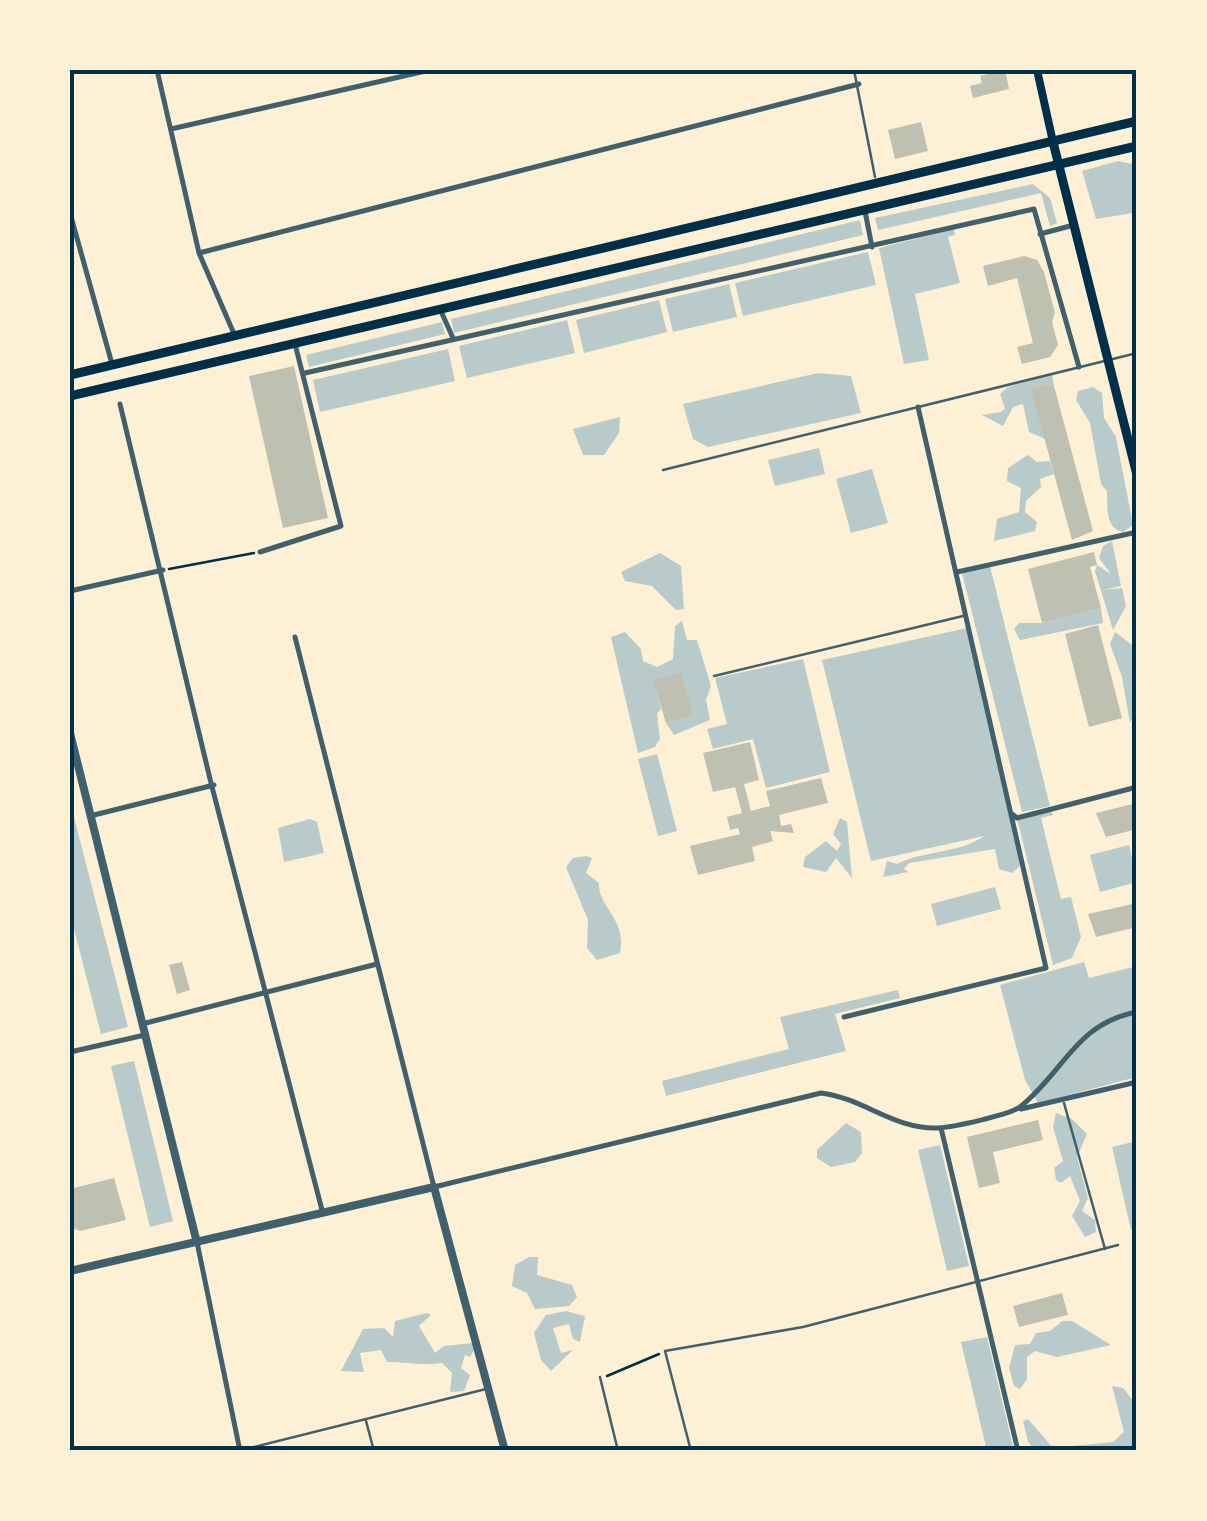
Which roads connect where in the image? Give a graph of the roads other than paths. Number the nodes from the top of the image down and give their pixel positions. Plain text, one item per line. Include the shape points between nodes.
1 (157, 70) edge
2 (430, 70) edge
3 (854, 70) edge
4 (1036, 70) edge
5 (858, 84) junction
6 (1137, 122) edge
7 (171, 129) junction
8 (1054, 142) junction
9 (1137, 146) edge
10 (1059, 165) junction
11 (876, 184) junction
12 (866, 211) junction
13 (70, 212) edge
14 (1074, 225) junction
15 (1040, 234) junction
16 (872, 248) junction
17 (198, 253) junction
18 (440, 309) junction
19 (236, 336) junction
20 (453, 339) junction
21 (295, 344) junction
22 (1137, 353) edge
23 (1108, 360) junction
24 (112, 365) junction
25 (1079, 367) junction
26 (305, 373) junction
27 (70, 375) edge
28 (70, 396) edge
29 (120, 404) dead end
30 (918, 407) junction
31 (663, 470) dead end
32 (1137, 475) edge
33 (1137, 532) edge
34 (260, 552) road end
35 (162, 570) junction
36 (957, 572) junction
37 (70, 592) edge
38 (965, 616) junction
39 (295, 637) dead end
40 (714, 676) dead end
41 (70, 733) edge
42 (214, 785) junction
43 (1137, 788) edge
44 (1012, 814) junction
45 (90, 816) junction
46 (378, 964) junction
47 (267, 994) junction
48 (1137, 1012) edge
49 (844, 1018) dead end
50 (142, 1024) junction
51 (145, 1035) junction
52 (70, 1052) edge
53 (1137, 1082) edge
54 (1064, 1102) junction
55 (1018, 1109) junction
56 (941, 1128) junction
57 (434, 1187) junction
58 (322, 1210) junction
59 (196, 1240) junction
60 (1118, 1245) dead end
61 (1105, 1249) junction
62 (70, 1271) edge
63 (977, 1282) junction
64 (600, 1378) road end
65 (488, 1388) junction
66 (366, 1420) junction
67 (240, 1451) edge
68 (374, 1451) edge
69 (505, 1451) edge
70 (618, 1451) edge
71 (691, 1451) edge
72 (1018, 1451) edge

1 - 7 street
2 - 7 street
3 - 5 lane
4 - 8 main road
5 - 11 lane
5 - 17 street
6 - 8 main road
7 - 17 street
8 - 10 main road
8 - 11 main road
9 - 10 main road
10 - 12 main road
10 - 14 main road
11 - 19 main road
12 - 16 street
12 - 18 main road
13 - 24 street
14 - 15 street
14 - 23 main road
15 - 16 street via 1034,209
15 - 25 street
16 - 20 street
17 - 19 street
18 - 20 street
18 - 21 main road
19 - 24 main road
20 - 26 street
21 - 26 street
21 - 28 main road
22 - 23 lane
23 - 25 lane
23 - 32 main road
24 - 27 main road
25 - 30 lane
26 - 34 street via 341,526
29 - 35 street
30 - 31 lane
30 - 36 street
33 - 36 street
35 - 37 street
35 - 42 street
36 - 38 street
38 - 40 lane
38 - 44 street
39 - 46 street
41 - 45 street
42 - 45 street
42 - 47 street
43 - 44 street
44 - 49 street via 1046,968
45 - 50 street
46 - 47 street
46 - 57 street
47 - 50 street
47 - 58 street
48 - 55 street via 1104,1020
50 - 51 street
51 - 52 street
51 - 59 street
53 - 54 street
54 - 55 street
54 - 61 lane
55 - 56 street
56 - 57 street via 910,1126 821,1093
56 - 63 street
57 - 58 street
57 - 65 street
58 - 59 street
59 - 62 street
59 - 67 street
60 - 61 lane
61 - 63 lane
63 - 71 lane via 665,1352
63 - 72 street
64 - 70 lane
65 - 66 lane
65 - 69 street
66 - 67 lane
66 - 68 lane

